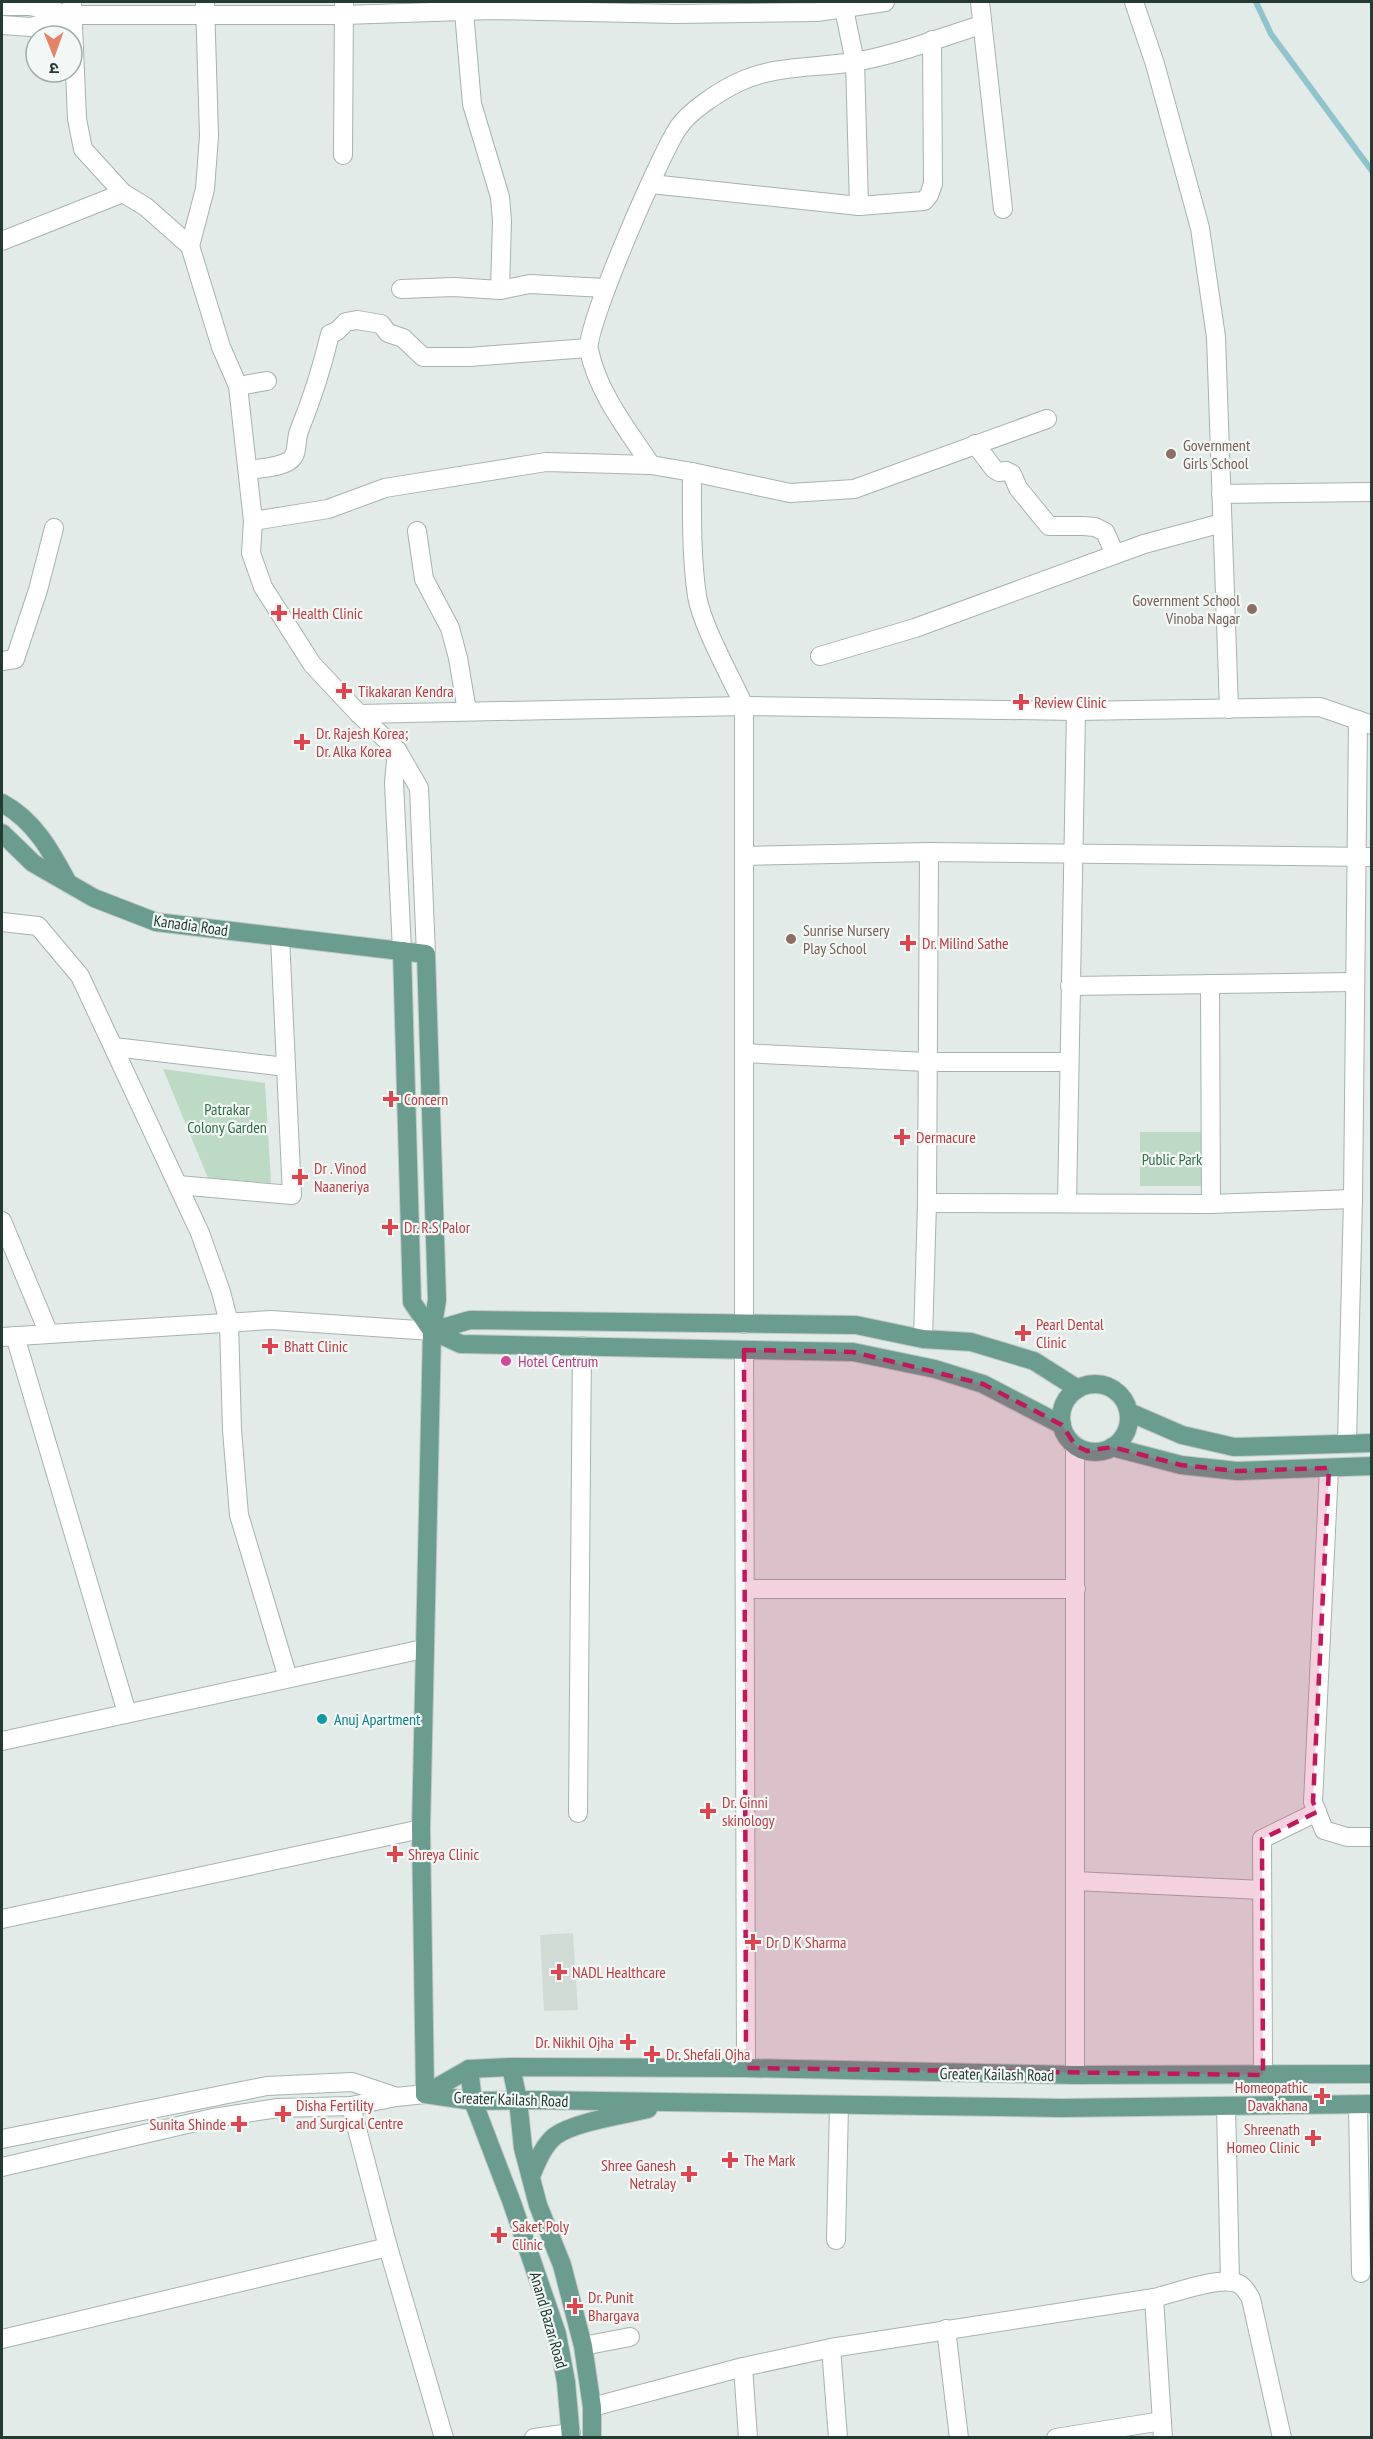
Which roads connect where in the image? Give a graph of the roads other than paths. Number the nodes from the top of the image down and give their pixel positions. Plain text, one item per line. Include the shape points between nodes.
1 (883, 2) edge
2 (980, 2) edge
3 (1134, 2) edge
4 (2, 6) edge
5 (492, 6) edge
6 (784, 7) edge
7 (72, 8) edge
8 (205, 8) edge
9 (344, 8) edge
10 (675, 8) edge
11 (844, 9) junction
12 (464, 12) junction
13 (981, 25) junction
14 (2, 26) edge
15 (932, 40) junction
16 (855, 62) junction
17 (343, 155) dead end
18 (651, 184) junction
19 (123, 193) junction
20 (859, 206) junction
21 (1003, 209) dead end
22 (2, 241) edge
23 (190, 246) junction
24 (605, 288) junction
25 (400, 289) dead end
26 (500, 290) junction
27 (588, 348) junction
28 (267, 381) dead end
29 (238, 386) junction
30 (1047, 418) dead end
31 (975, 444) junction
32 (651, 465) junction
33 (248, 470) junction
34 (692, 472) junction
35 (1371, 492) edge
36 (1221, 494) junction
37 (253, 521) junction
38 (1222, 524) junction
39 (54, 528) dead end
40 (417, 531) dead end
41 (1115, 555) junction
42 (820, 656) dead end
43 (2, 661) edge
44 (744, 706) junction
45 (1229, 709) junction
46 (467, 711) junction
47 (1076, 711) junction
48 (358, 714) junction
49 (1365, 722) edge
50 (397, 750) junction
51 (2, 803) edge
52 (2, 833) edge
53 (929, 852) junction
54 (1073, 854) junction
55 (744, 856) junction
56 (1364, 857) edge
57 (69, 883) junction
58 (2, 922) edge
59 (280, 936) junction
60 (402, 951) junction
61 (426, 954) junction
62 (1354, 982) junction
63 (1210, 984) junction
64 (1070, 986) junction
65 (114, 1047) junction
66 (744, 1053) junction
67 (926, 1062) junction
68 (1068, 1062) junction
69 (286, 1067) junction
70 (178, 1185) junction
71 (1353, 1198) junction
72 (927, 1203) junction
73 (1067, 1203) junction
74 (1211, 1204) junction
75 (2, 1221) edge
76 (229, 1323) junction
77 (744, 1324) junction
78 (432, 1331) junction
79 (49, 1334) junction
80 (8, 1336) edge
81 (923, 1339) junction
82 (582, 1347) junction
83 (744, 1350) junction
84 (1078, 1389) junction
85 (1129, 1412) junction
86 (1062, 1425) junction
87 (1347, 1443) junction
88 (1371, 1443) edge
89 (1075, 1445) junction
90 (1112, 1447) junction
91 (1371, 1466) edge
92 (1329, 1468) junction
93 (745, 1589) junction
94 (1076, 1590) junction
95 (423, 1649) junction
96 (288, 1678) junction
97 (127, 1713) junction
98 (2, 1741) edge
99 (1317, 1812) junction
100 (578, 1813) dead end
101 (421, 1829) junction
102 (1371, 1837) edge
103 (1075, 1881) junction
104 (1262, 1890) junction
105 (3, 1914) edge
106 (511, 2067) junction
107 (746, 2068) junction
108 (469, 2069) junction
109 (1371, 2074) edge
110 (1075, 2075) junction
111 (1263, 2075) junction
112 (425, 2094) junction
113 (396, 2097) junction
114 (518, 2100) junction
115 (474, 2101) junction
116 (670, 2103) junction
117 (1365, 2104) edge
118 (839, 2105) junction
119 (351, 2106) junction
120 (1226, 2106) junction
121 (2, 2139) edge
122 (2, 2167) edge
123 (531, 2176) junction
124 (836, 2240) dead end
125 (388, 2247) junction
126 (1361, 2273) dead end
127 (1230, 2282) junction
128 (1154, 2298) junction
129 (946, 2329) junction
130 (630, 2337) dead end
131 (2, 2339) edge
132 (583, 2346) junction
133 (831, 2348) junction
134 (743, 2367) junction
135 (592, 2407) junction
136 (1162, 2429) edge
137 (571, 2435) edge
138 (444, 2438) edge
139 (534, 2438) edge
140 (592, 2438) edge
141 (748, 2438) edge
142 (838, 2438) edge
143 (960, 2438) edge
144 (1056, 2438) edge
145 (1282, 2438) edge

1 - 11 street
2 - 13 street
3 - 36 street via 1200,228 1216,337
4 - 7 street
5 - 10 street
5 - 12 street
6 - 10 street
6 - 11 street via 817,12
7 - 8 street
7 - 14 street via 31,27
7 - 19 street via 77,119 83,149
8 - 9 street
8 - 23 street via 209,136 205,189
9 - 12 street
9 - 17 street
11 - 16 street
12 - 26 street via 472,104 500,197
13 - 15 street
13 - 21 street
15 - 16 street
15 - 20 street via 933,184 929,195 924,201
16 - 18 street via 777,70 746,79 712,97 679,126
16 - 20 street
18 - 20 street
18 - 24 street
19 - 22 street
19 - 23 street via 146,207
23 - 29 street via 221,347
24 - 26 street via 530,284
24 - 27 street
25 - 26 street
27 - 32 street via 606,396
27 - 33 street via 423,357 381,324 346,322 330,334 320,376 298,433 295,455 280,464
28 - 29 street
29 - 33 street
30 - 31 street
31 - 34 street via 854,489 790,493
31 - 41 street via 994,469 1011,474 1049,526 1095,527 1105,532
32 - 34 street
32 - 37 street via 546,462 385,488 328,509
33 - 37 street
34 - 44 street via 697,598
35 - 36 street
36 - 38 street
37 - 48 street via 251,553 262,587 312,664
38 - 41 street via 1173,535
38 - 45 street
39 - 43 street via 15,659
40 - 46 street via 424,579 453,638
41 - 42 street via 915,628
44 - 46 street
44 - 47 street
44 - 55 street
45 - 47 street
45 - 49 street via 1320,707
46 - 48 street
47 - 54 street
48 - 50 street
49 - 56 street
50 - 60 street via 394,782
50 - 61 street via 419,789
51 - 57 main road, Kanadia Road via 15,810 45,841
52 - 57 main road via 33,863
53 - 54 street
53 - 55 street
53 - 67 street
54 - 56 street
54 - 64 street
55 - 66 street
56 - 62 street
57 - 59 main road, Kanadia Road via 94,898 156,922
58 - 65 street via 38,926 80,976
59 - 60 main road, Kanadia Road
59 - 69 street
60 - 61 main road, Kanadia Road
60 - 78 main road via 412,1302
61 - 78 main road via 437,1300
62 - 63 street
62 - 71 street
63 - 64 street
63 - 74 street
64 - 68 street
65 - 69 street
65 - 70 street
66 - 67 street
66 - 77 street
67 - 68 street
67 - 72 street
68 - 73 street
69 - 70 street via 292,1196
70 - 76 street via 200,1233
71 - 74 street
71 - 87 street
72 - 73 street
72 - 81 street
73 - 74 street
75 - 79 street
76 - 78 street via 271,1320
76 - 79 street
76 - 96 street via 239,1515
77 - 78 main road via 470,1320
77 - 81 main road via 856,1325
78 - 82 main road via 462,1344
78 - 95 main road
79 - 80 street
80 - 97 street
81 - 84 main road via 971,1342 1034,1362
82 - 83 main road
82 - 100 street
83 - 86 main road via 853,1352 935,1369 983,1384
83 - 93 street
84 - 85 main road via 1090,1384 1104,1385 1116,1391
84 - 86 main road via 1062,1409
85 - 87 main road via 1182,1435 1234,1447
85 - 90 main road via 1122,1439
86 - 89 main road
87 - 88 main road
89 - 90 main road via 1099,1451
89 - 94 street
90 - 92 main road via 1181,1465 1237,1471
91 - 92 main road
92 - 99 street via 1313,1802
93 - 94 street
93 - 107 street
94 - 103 street
95 - 96 street
95 - 101 main road
96 - 97 street
97 - 98 street
99 - 102 street via 1324,1830 1347,1837
99 - 104 street via 1262,1839
101 - 105 street
101 - 112 main road
103 - 104 street
103 - 110 street
104 - 111 street
106 - 107 main road, Greater Kailash Road
106 - 108 main road, Greater Kailash Road
106 - 114 main road, Anand Bazar Road
107 - 110 main road, Greater Kailash Road
108 - 112 main road, Greater Kailash Road
108 - 115 main road, Anand Bazar Road
109 - 111 main road, Greater Kailash Road
110 - 111 main road, Greater Kailash Road
112 - 113 street
112 - 115 main road, Greater Kailash Road
113 - 119 street
113 - 121 street via 352,2082 267,2086
114 - 115 main road, Greater Kailash Road
114 - 116 main road, Greater Kailash Road
114 - 123 main road, Anand Bazar Road via 523,2148
115 - 137 main road, Anand Bazar Road via 557,2334
116 - 118 main road, Greater Kailash Road
116 - 123 main road via 571,2128 544,2149
117 - 120 main road, Greater Kailash Road
117 - 126 street
118 - 120 main road, Greater Kailash Road
118 - 124 street
119 - 122 street via 278,2108 213,2118
119 - 125 street
120 - 127 street
123 - 132 main road, Anand Bazar Road via 562,2265
125 - 131 street
125 - 138 street
127 - 128 street
127 - 145 street via 1243,2286 1251,2299
128 - 129 street
128 - 136 street
129 - 133 street
129 - 143 street
130 - 132 street
132 - 135 main road, Anand Bazar Road
133 - 134 street
133 - 142 street
134 - 135 street
134 - 141 street
135 - 140 main road, Anand Bazar Road
136 - 144 street
137 - 139 street

